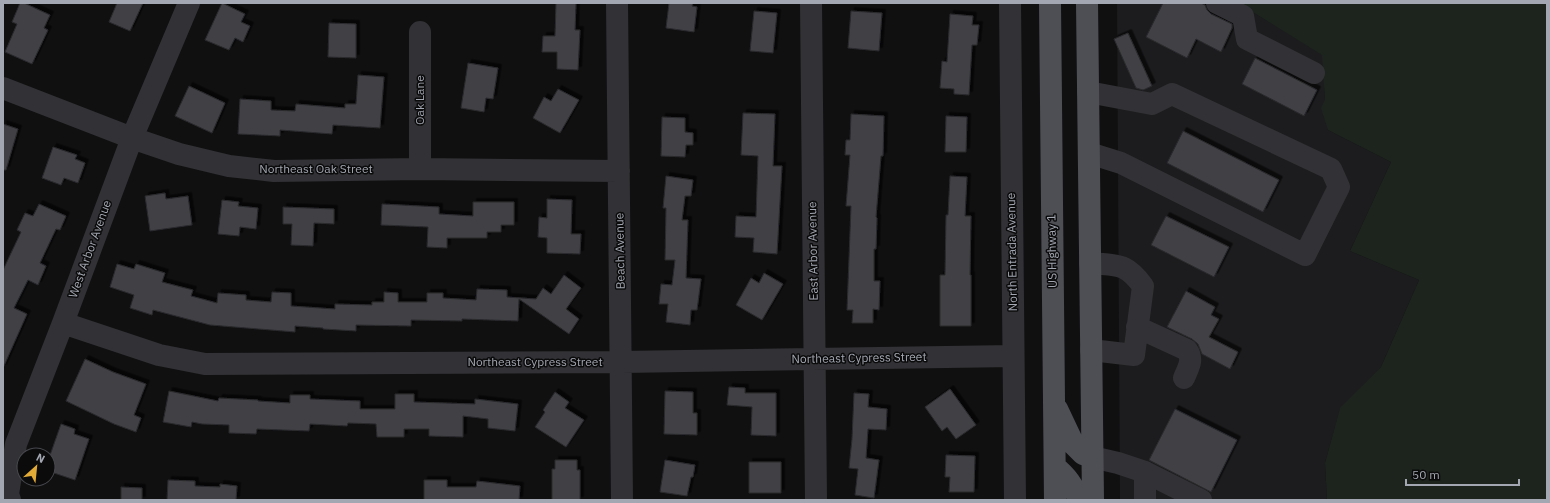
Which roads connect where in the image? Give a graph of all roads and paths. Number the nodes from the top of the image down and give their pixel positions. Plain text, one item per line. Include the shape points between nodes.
1 (188, 3) edge
2 (617, 3) edge
3 (811, 3) edge
4 (1010, 3) edge
5 (1050, 3) edge
6 (1087, 3) edge
7 (1217, 3) edge
8 (420, 32) dead end
9 (1314, 73) dead end
10 (3, 88) edge
11 (1088, 92) junction
12 (132, 138) junction
13 (1089, 153) junction
14 (420, 169) junction
15 (619, 171) junction
16 (1090, 263) junction
17 (63, 323) junction
18 (1138, 327) junction
19 (1091, 350) junction
20 (1013, 356) junction
21 (814, 358) junction
22 (622, 362) junction
23 (1184, 378) dead end
24 (1054, 402) junction
25 (1092, 457) junction
26 (1055, 467) junction
27 (1145, 472) junction
28 (10, 500) edge
29 (622, 500) edge
30 (816, 500) edge
31 (1015, 500) edge
32 (1055, 500) edge
33 (1079, 500) edge
34 (1092, 500) edge
35 (1145, 500) edge
36 (1201, 500) edge

1 - 12 street, West Arbor Avenue
2 - 15 street, Beach Avenue
3 - 21 street, East Arbor Avenue
4 - 20 street, North Entrada Avenue
5 - 24 main road, US Highway 1
6 - 11 main road
7 - 9 street via 1243,16 1247,39
8 - 14 street, Oak Lane
10 - 12 street, Northeast Oak Street
11 - 13 main road
11 - 13 street via 1152,104 1172,94 1330,169 1339,187 1305,255 1121,162
12 - 14 street, Northeast Oak Street via 179,154 229,166 274,171
12 - 17 street, West Arbor Avenue
13 - 16 main road
14 - 15 street, Northeast Oak Street
15 - 22 street, Beach Avenue
16 - 18 street via 1123,266 1135,275 1143,286
16 - 19 main road
17 - 22 street, Northeast Cypress Street via 159,355 205,364
17 - 28 street, West Arbor Avenue via 16,444 8,494
18 - 19 street via 1134,355
18 - 23 street via 1187,350 1191,361
19 - 25 main road
20 - 21 street, Northeast Cypress Street
20 - 31 street, North Entrada Avenue
21 - 22 street, Northeast Cypress Street
21 - 30 street, East Arbor Avenue
22 - 29 street, Beach Avenue
24 - 25 main road via 1074,445 1083,454
24 - 26 main road, US Highway 1
25 - 27 street
25 - 34 main road
26 - 32 main road, US Highway 1
26 - 33 main road via 1072,483
27 - 35 street
27 - 36 street

